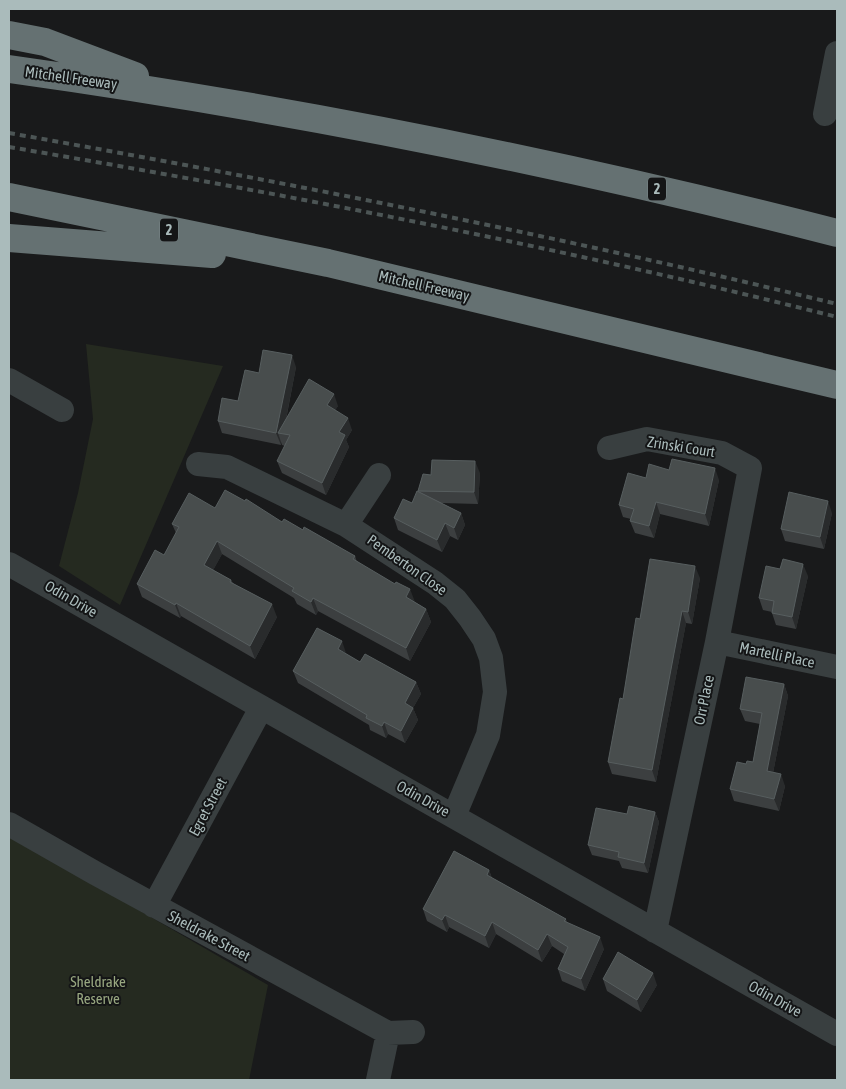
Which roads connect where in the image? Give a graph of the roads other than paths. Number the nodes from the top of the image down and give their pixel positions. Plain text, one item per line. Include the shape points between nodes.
1 (9, 35) edge
2 (836, 61) edge
3 (9, 69) edge
4 (190, 96) junction
5 (825, 114) dead end
6 (9, 197) edge
7 (837, 233) edge
8 (9, 238) edge
9 (328, 263) junction
10 (9, 380) edge
11 (837, 385) edge
12 (62, 410) dead end
13 (609, 448) dead end
14 (198, 464) dead end
15 (750, 468) joint
16 (379, 475) dead end
17 (346, 525) junction
18 (9, 564) edge
19 (717, 642) junction
20 (837, 667) edge
21 (261, 708) junction
22 (454, 816) junction
23 (9, 824) edge
24 (154, 906) junction
25 (655, 931) junction
26 (413, 1032) dead end
27 (388, 1033) junction
28 (837, 1034) edge
29 (378, 1080) edge

1 - 4 highway via 45,42
2 - 5 street
3 - 4 highway, Mitchell Freeway / 2
4 - 7 highway, Mitchell Freeway / 2 via 476,148
6 - 9 highway, Mitchell Freeway / 2
8 - 9 highway
9 - 11 highway, Mitchell Freeway / 2
10 - 12 street
13 - 15 street, Zrinski Court via 647,439 722,453
14 - 17 street, Pemberton Close via 227,467
15 - 19 street, Orr Place
16 - 17 street
17 - 22 street, Pemberton Close via 455,599 484,639 496,692 493,716 482,752
18 - 21 street, Odin Drive
19 - 20 street, Martelli Place
19 - 25 street, Orr Place
21 - 22 street, Odin Drive
21 - 24 street, Egret Street
22 - 25 street, Odin Drive
23 - 24 street, Sheldrake Street
24 - 27 street, Sheldrake Street
25 - 28 street, Odin Drive
26 - 27 street
27 - 29 street

